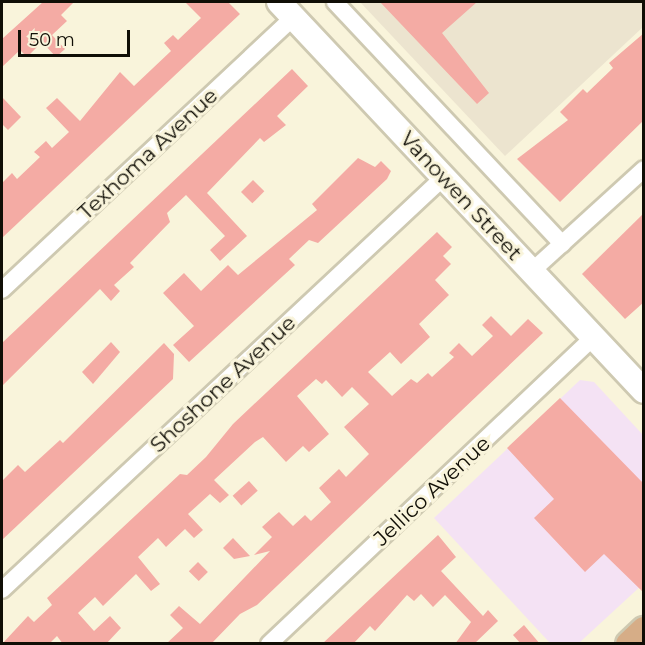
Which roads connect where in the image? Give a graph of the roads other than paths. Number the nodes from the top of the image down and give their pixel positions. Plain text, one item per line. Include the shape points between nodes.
1 (335, 2) edge
2 (287, 9) edge
3 (644, 168) edge
4 (444, 177) junction
5 (562, 244) junction
6 (532, 272) junction
7 (2, 291) edge
8 (594, 337) junction
9 (644, 390) edge
10 (2, 590) edge
11 (644, 630) edge
12 (269, 644) edge
13 (629, 644) edge

1 - 5 street, Vanowen Street
2 - 4 main road, Vanowen Street
2 - 7 street, Texhoma Avenue
3 - 5 street
4 - 6 main road, Vanowen Street
4 - 10 street, Shoshone Avenue
5 - 6 street
6 - 8 main road, Vanowen Street
8 - 9 main road, Vanowen Street
8 - 12 street, Jellico Avenue
11 - 13 main road

